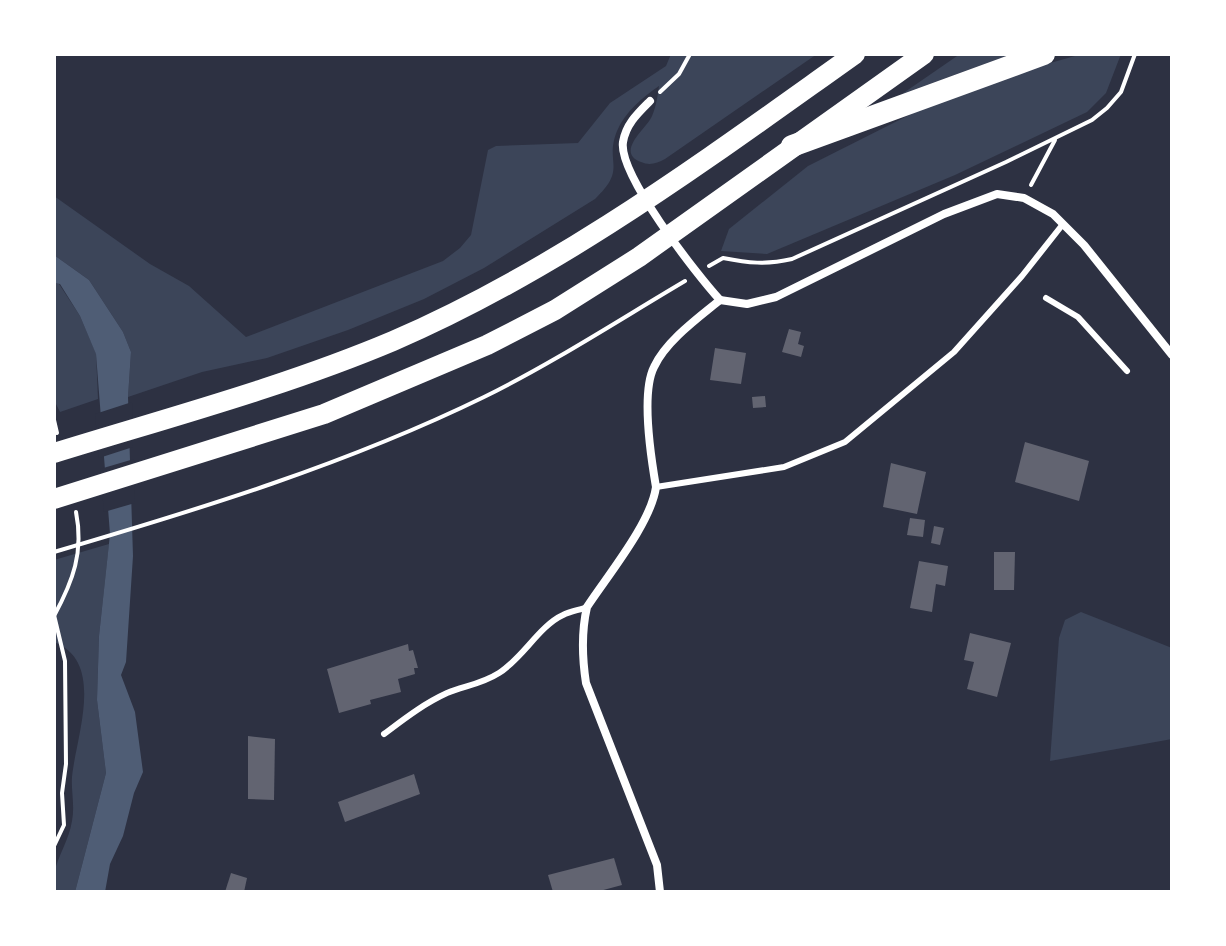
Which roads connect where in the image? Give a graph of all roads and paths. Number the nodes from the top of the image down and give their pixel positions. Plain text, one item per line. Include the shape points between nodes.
1 (690, 54) edge
2 (855, 54) edge
3 (924, 54) edge
4 (1044, 54) edge
5 (1135, 54) edge
6 (650, 101) joint
7 (1056, 137) junction
8 (792, 146) junction
9 (1024, 198) junction
10 (646, 199) junction
11 (1063, 224) junction
12 (670, 234) junction
13 (723, 258) dead end
14 (669, 290) dead end
15 (1046, 298) dead end
16 (720, 300) junction
17 (1172, 355) edge
18 (1127, 371) dead end
19 (54, 420) edge
20 (57, 449) edge
21 (656, 487) junction
22 (54, 499) edge
23 (75, 510) dead end
24 (54, 552) edge
25 (587, 607) junction
26 (54, 616) edge
27 (384, 734) dead end
28 (54, 846) edge
29 (660, 892) edge

1 - 6 path via 679,74
2 - 10 highway
3 - 8 highway
4 - 8 highway
5 - 7 path via 1121,92 1107,108
6 - 10 street via 634,118 622,145
7 - 9 path
7 - 13 path via 792,259 751,264
8 - 12 highway
9 - 11 street
9 - 16 street via 997,194 944,214 776,297 747,304
10 - 12 street
10 - 20 highway via 527,274 393,341 216,403
11 - 17 street
11 - 21 lane via 954,352 845,442 784,467
12 - 16 street
12 - 22 highway via 555,310 487,345 324,414
14 - 24 path via 485,396 364,450 206,507
15 - 18 lane via 1078,317
16 - 21 street via 681,332 653,368 647,401
19 - 20 path
21 - 25 street via 647,519
23 - 26 path via 79,556 74,579
25 - 27 lane via 555,620 502,671 417,709
25 - 29 street via 582,656 586,683 657,865
26 - 28 path via 65,661 66,764 64,825

